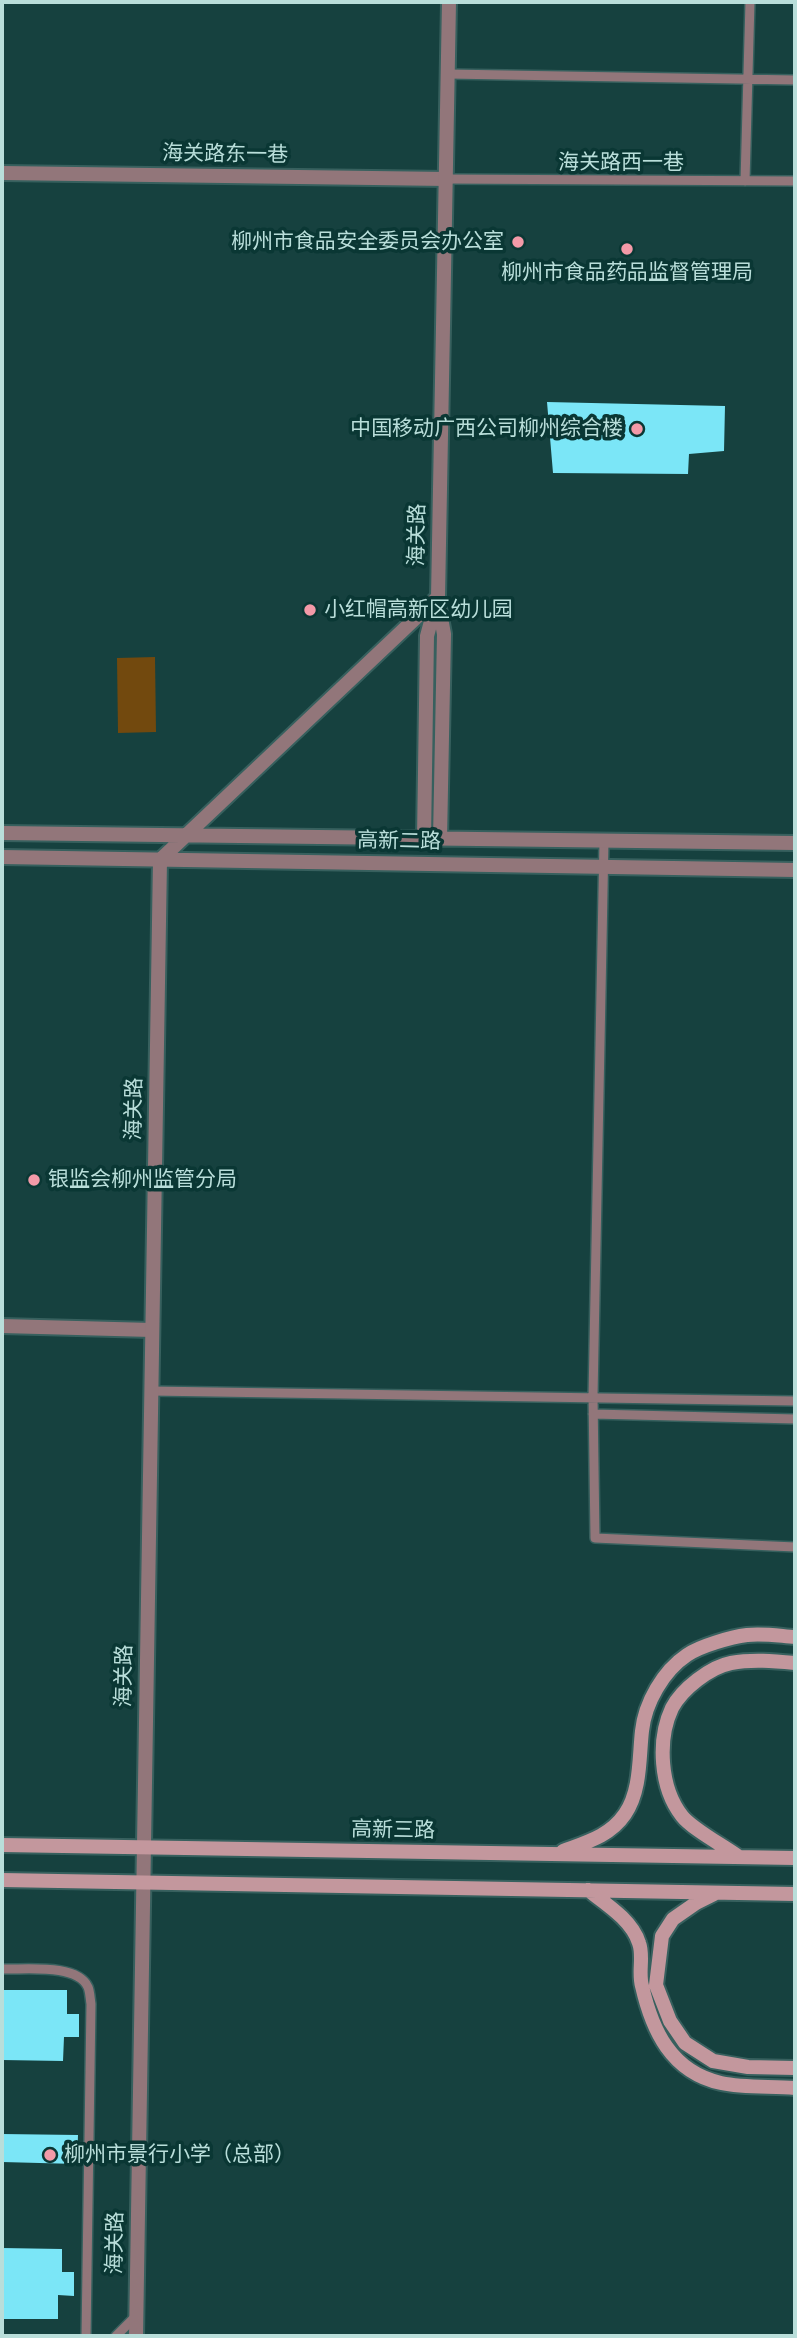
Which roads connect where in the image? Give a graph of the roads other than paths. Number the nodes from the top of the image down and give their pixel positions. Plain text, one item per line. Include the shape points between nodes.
1 (449, 2) edge
2 (750, 2) edge
3 (448, 74) junction
4 (748, 79) junction
5 (795, 80) edge
6 (2, 173) edge
7 (447, 179) junction
8 (745, 181) junction
9 (795, 181) edge
10 (438, 597) junction
11 (2, 833) edge
12 (188, 835) junction
13 (424, 839) junction
14 (440, 839) junction
15 (604, 841) junction
16 (795, 844) edge
17 (2, 857) edge
18 (160, 860) junction
19 (603, 867) junction
20 (795, 870) edge
21 (2, 1326) edge
22 (152, 1330) junction
23 (151, 1391) junction
24 (593, 1396) junction
25 (795, 1401) edge
26 (593, 1414) junction
27 (795, 1419) edge
28 (795, 1546) edge
29 (795, 1637) edge
30 (795, 1662) edge
31 (2, 1845) edge
32 (143, 1849) junction
33 (554, 1854) junction
34 (740, 1857) junction
35 (789, 1858) edge
36 (2, 1880) edge
37 (142, 1883) junction
38 (588, 1890) junction
39 (717, 1893) junction
40 (788, 1894) edge
41 (2, 1969) edge
42 (795, 2068) edge
43 (795, 2088) edge
44 (136, 2316) junction
45 (86, 2336) edge
46 (116, 2336) edge
47 (136, 2336) edge

1 - 3 street, 海关路
2 - 4 lane
3 - 4 lane
3 - 7 street, 海关路
4 - 5 lane
4 - 8 lane
6 - 7 street, 海关路东一巷
7 - 8 lane, 海关路西一巷
7 - 10 street, 海关路
8 - 9 lane, 海关路西一巷
10 - 12 street, 海关路
10 - 13 street via 427,636
10 - 14 street via 444,634
11 - 12 street, 高新二路
12 - 13 street, 高新二路
12 - 18 street, 海关路
13 - 14 street, 高新二路
14 - 15 street, 高新二路
15 - 16 street, 高新二路
15 - 19 lane
17 - 18 street, 高新二路
18 - 19 street, 高新二路
18 - 22 street, 海关路
19 - 20 street, 高新二路
19 - 24 lane
21 - 22 street
22 - 23 street, 海关路
23 - 24 lane
23 - 32 street, 海关路
24 - 25 lane
24 - 26 lane
26 - 27 lane
26 - 28 lane via 595,1538
29 - 33 main road via 749,1635 687,1654 650,1700 636,1784 626,1813 605,1836
30 - 34 main road via 729,1663 698,1678 673,1707 662,1765 667,1792 683,1818
31 - 32 main road, 高新三路
32 - 33 main road, 高新三路
32 - 37 street, 海关路
33 - 34 main road, 高新三路
34 - 35 main road, 高新三路
36 - 37 main road
37 - 38 main road
37 - 44 street, 海关路
38 - 39 main road
38 - 43 main road via 624,1919 639,1943 640,1982 651,2022 685,2068 720,2083
39 - 40 main road
39 - 42 main road via 673,1919 662,1936 656,1985 670,2021 685,2043 713,2061
41 - 45 lane via 60,1970 87,1985 91,2004
44 - 46 lane
44 - 47 street, 海关路

